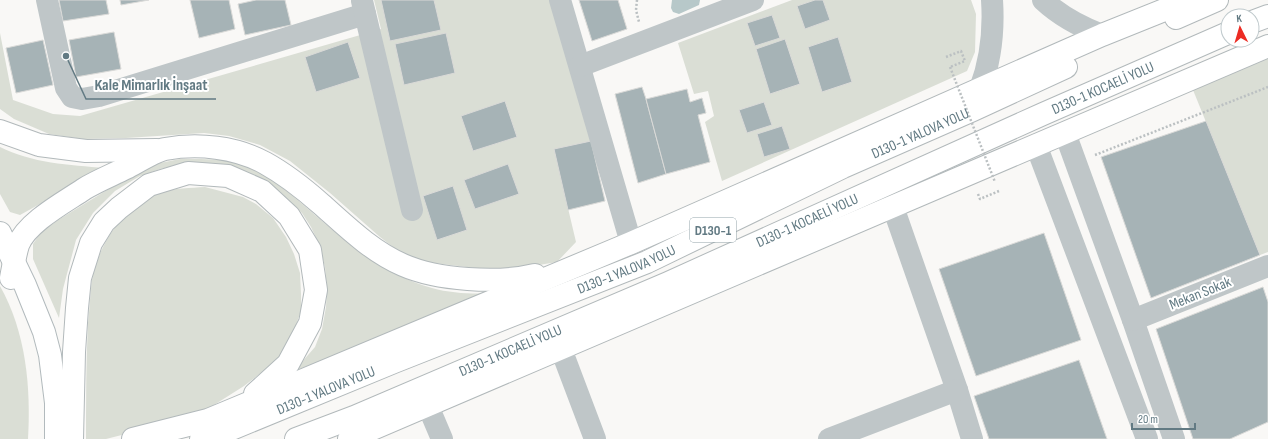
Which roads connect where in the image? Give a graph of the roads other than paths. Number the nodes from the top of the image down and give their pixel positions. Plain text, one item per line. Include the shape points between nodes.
1 (47, 0) edge
2 (560, 0) edge
3 (753, 0) edge
4 (992, 0) edge
5 (1044, 0) edge
6 (1189, 0) edge
7 (1217, 0) edge
8 (364, 7) edge
9 (1102, 35) junction
10 (1220, 36) edge
11 (1268, 46) edge
12 (580, 66) junction
13 (980, 89) junction
14 (0, 131) edge
15 (1065, 133) junction
16 (1036, 145) junction
17 (164, 149) junction
18 (843, 167) junction
19 (893, 207) junction
20 (412, 210) dead end
21 (0, 233) edge
22 (631, 243) junction
23 (8, 265) edge
24 (1268, 266) edge
25 (668, 283) junction
26 (1133, 320) junction
27 (561, 349) junction
28 (957, 390) junction
29 (428, 406) junction
30 (205, 429) edge
31 (46, 439) edge
32 (56, 439) edge
33 (72, 439) edge
34 (133, 439) edge
35 (296, 439) edge
36 (349, 439) edge
37 (442, 439) edge
38 (595, 439) edge
39 (830, 439) edge
40 (972, 439) edge
41 (1147, 439) edge
42 (1174, 439) edge

1 - 8 street via 66,88 72,97 82,99 99,96
2 - 12 street
3 - 12 street
4 - 13 street via 990,54
5 - 9 street via 1065,17
6 - 9 main road
7 - 18 main road, D130-1 YALOVA YOLU / D130-1
8 - 20 street
9 - 13 main road
10 - 25 main road, D130-1 KOCAELİ YOLU / D130-1
11 - 15 main road
12 - 22 street
13 - 22 main road
14 - 17 main road via 39,145 86,151
15 - 16 main road
15 - 26 street
16 - 19 main road
16 - 41 street
17 - 22 main road via 199,146 238,151 266,163 320,203 348,229 381,252 402,265 424,273 474,279 519,279 570,267
17 - 23 main road via 93,184 36,222 21,239
18 - 22 main road
18 - 30 main road, D130-1 YALOVA YOLU / D130-1 via 647,262 229,430
19 - 27 main road
19 - 28 street
21 - 23 main road
22 - 30 main road
23 - 31 main road via 36,351 46,412
23 - 32 main road via 38,316 48,347 56,403
24 - 26 street, Mekan Sokak
25 - 29 main road
25 - 35 main road, D130-1 KOCAELİ YOLU / D130-1 via 354,417
26 - 42 street
27 - 29 main road
27 - 38 street
28 - 39 street
28 - 40 street
29 - 36 main road
29 - 37 street
30 - 33 main road via 255,395 288,364 310,323 316,290 310,250 289,216 262,191 228,176 188,173 148,185 104,222 92,243 80,278 74,352
30 - 34 main road

